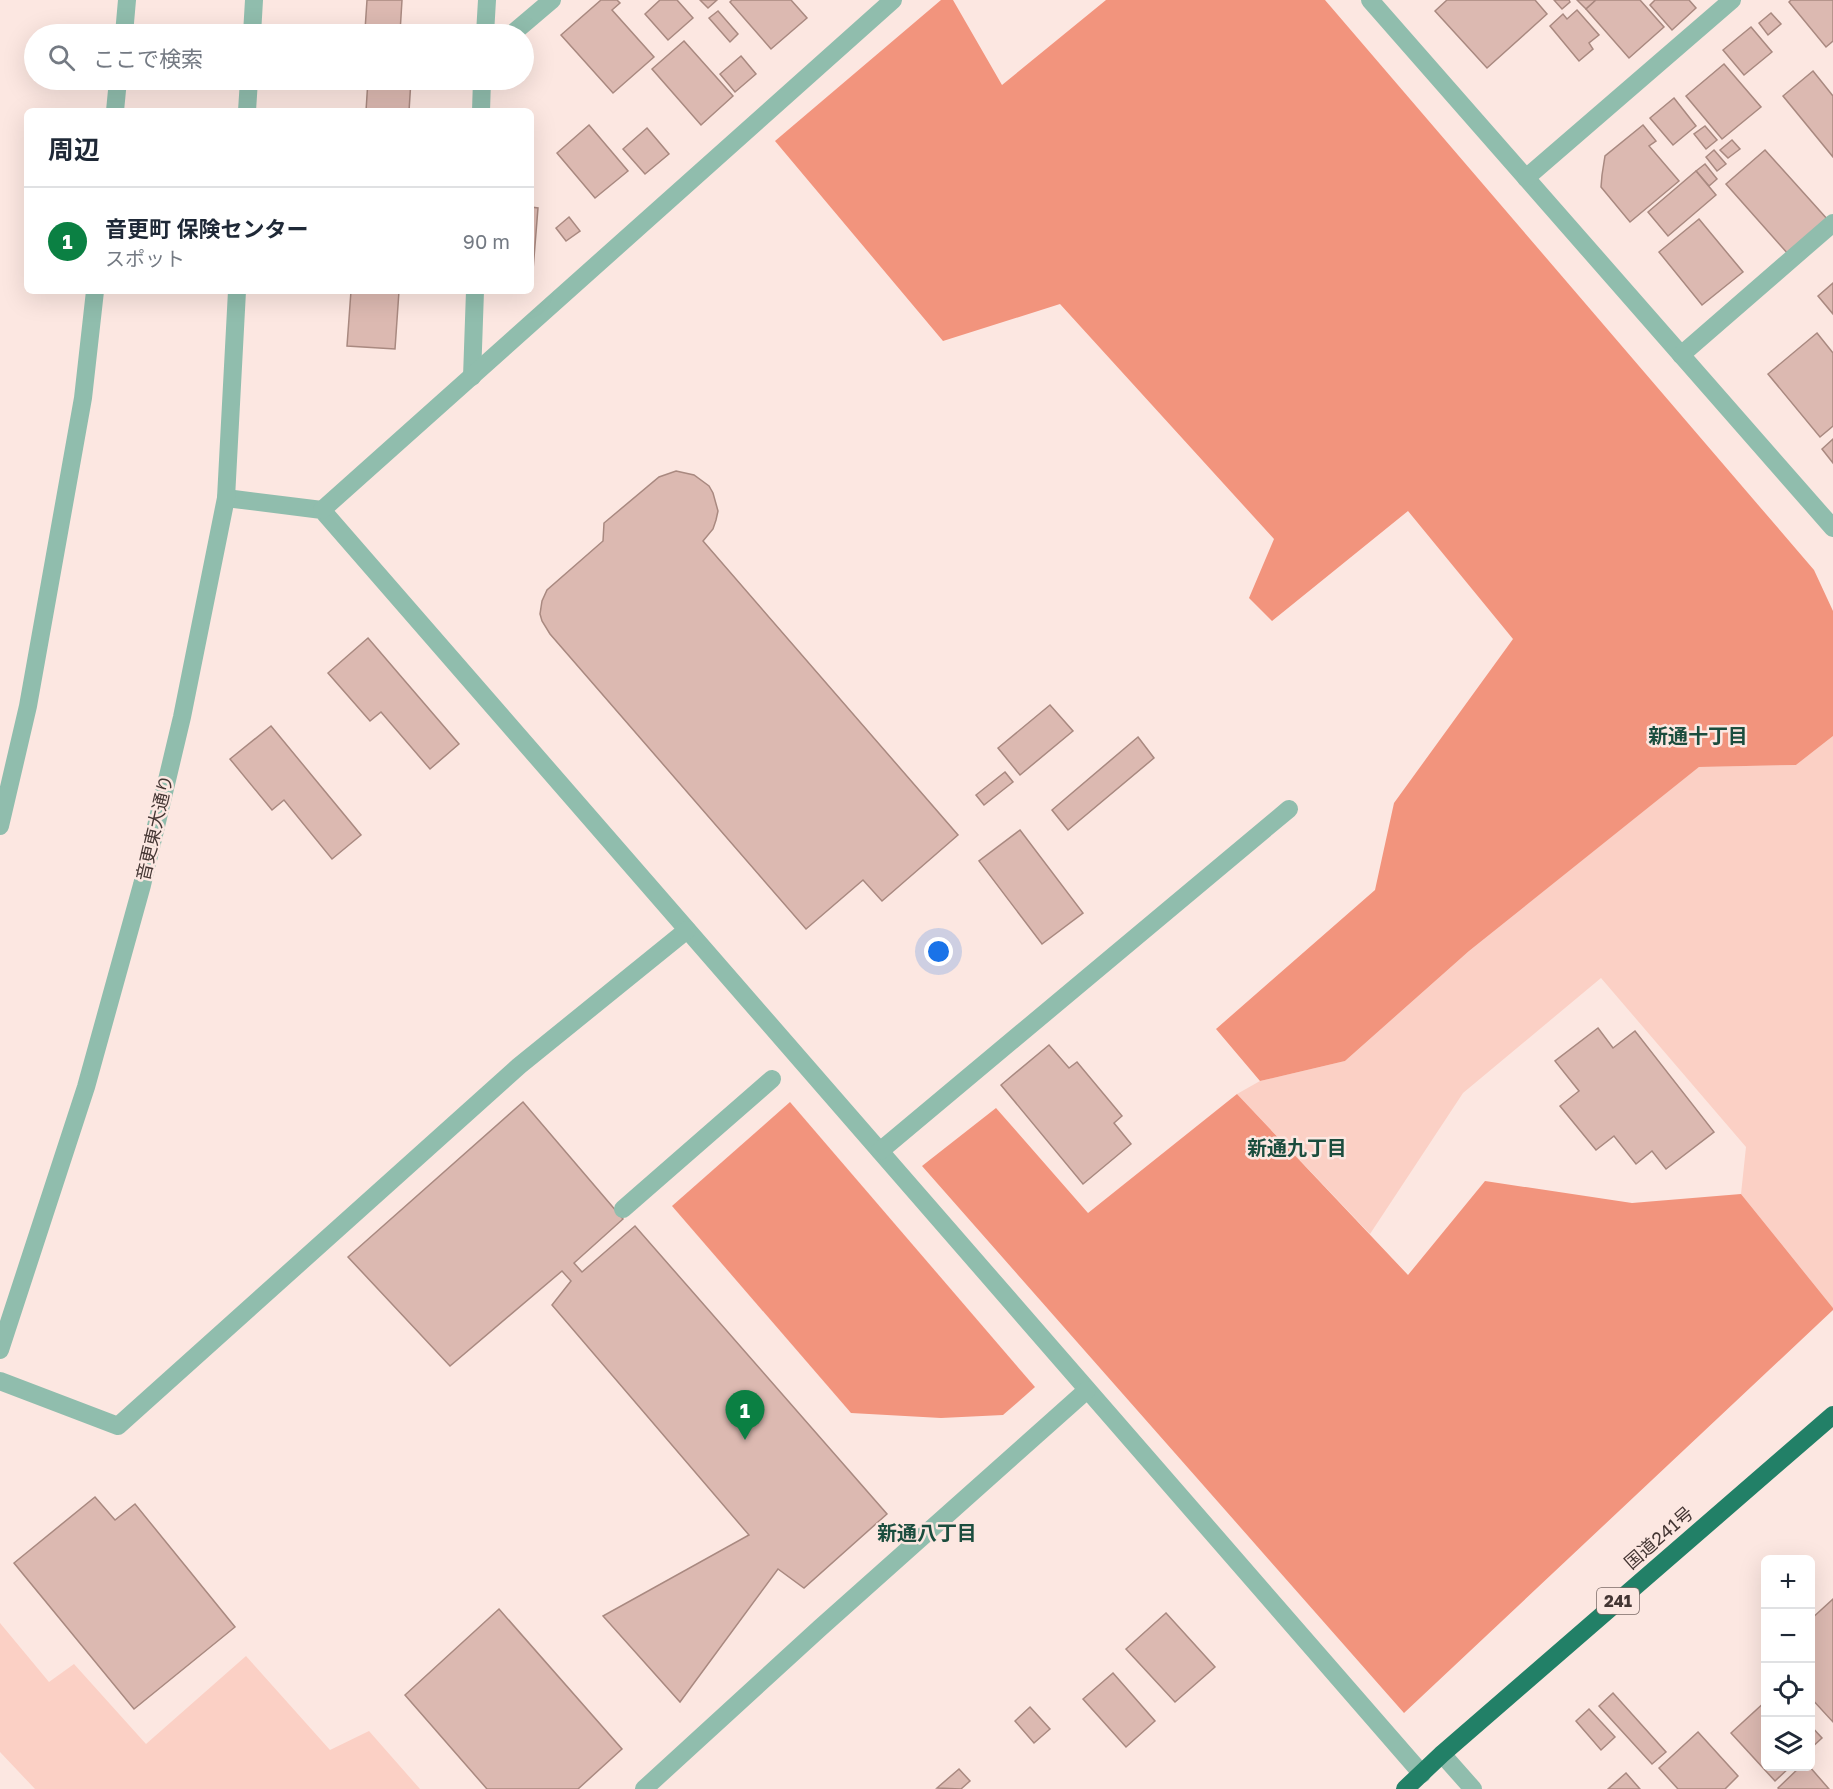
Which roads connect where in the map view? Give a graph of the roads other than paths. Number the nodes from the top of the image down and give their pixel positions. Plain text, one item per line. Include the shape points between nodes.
1 (127, 0) edge
2 (254, 0) edge
3 (488, 0) edge
4 (552, 0) edge
5 (893, 0) edge
6 (1370, 0) edge
7 (1732, 0) edge
8 (125, 24) edge
9 (253, 24) edge
10 (486, 24) edge
11 (524, 24) edge
12 (117, 90) edge
13 (249, 90) edge
14 (482, 90) edge
15 (115, 108) edge
16 (248, 108) edge
17 (481, 108) edge
18 (1526, 178) junction
19 (1833, 223) edge
20 (95, 294) edge
21 (237, 294) edge
22 (475, 294) edge
23 (1681, 355) junction
24 (472, 376) junction
25 (226, 498) junction
26 (322, 510) junction
27 (1833, 528) edge
28 (1289, 809) dead end
29 (0, 826) edge
30 (687, 930) junction
31 (772, 1079) dead end
32 (880, 1152) junction
33 (623, 1209) dead end
34 (0, 1350) edge
35 (0, 1381) edge
36 (1088, 1389) junction
37 (1833, 1415) edge
38 (1442, 1754) junction
39 (1422, 1774) junction
40 (644, 1789) edge
41 (1405, 1789) edge
42 (1473, 1789) edge

1 - 8 street
2 - 9 street
3 - 10 street
4 - 11 street
5 - 24 street
6 - 18 street
7 - 18 street
12 - 15 street
13 - 16 street
14 - 17 street
18 - 23 street
19 - 23 street
20 - 29 street via 81,410 28,706
21 - 25 street, 音更東大通り
22 - 24 street
23 - 27 street
24 - 26 street
25 - 26 street
25 - 34 street, 音更東大通り via 182,717 142,885 86,1087
26 - 30 street
28 - 32 street
30 - 32 street
30 - 35 street via 519,1066 118,1426
31 - 33 street
32 - 36 street
36 - 39 street
36 - 40 street
37 - 38 highway, 国道241号 / 241
38 - 39 highway, 国道241号 / 241
38 - 42 street
39 - 41 highway, 国道241号 / 241

